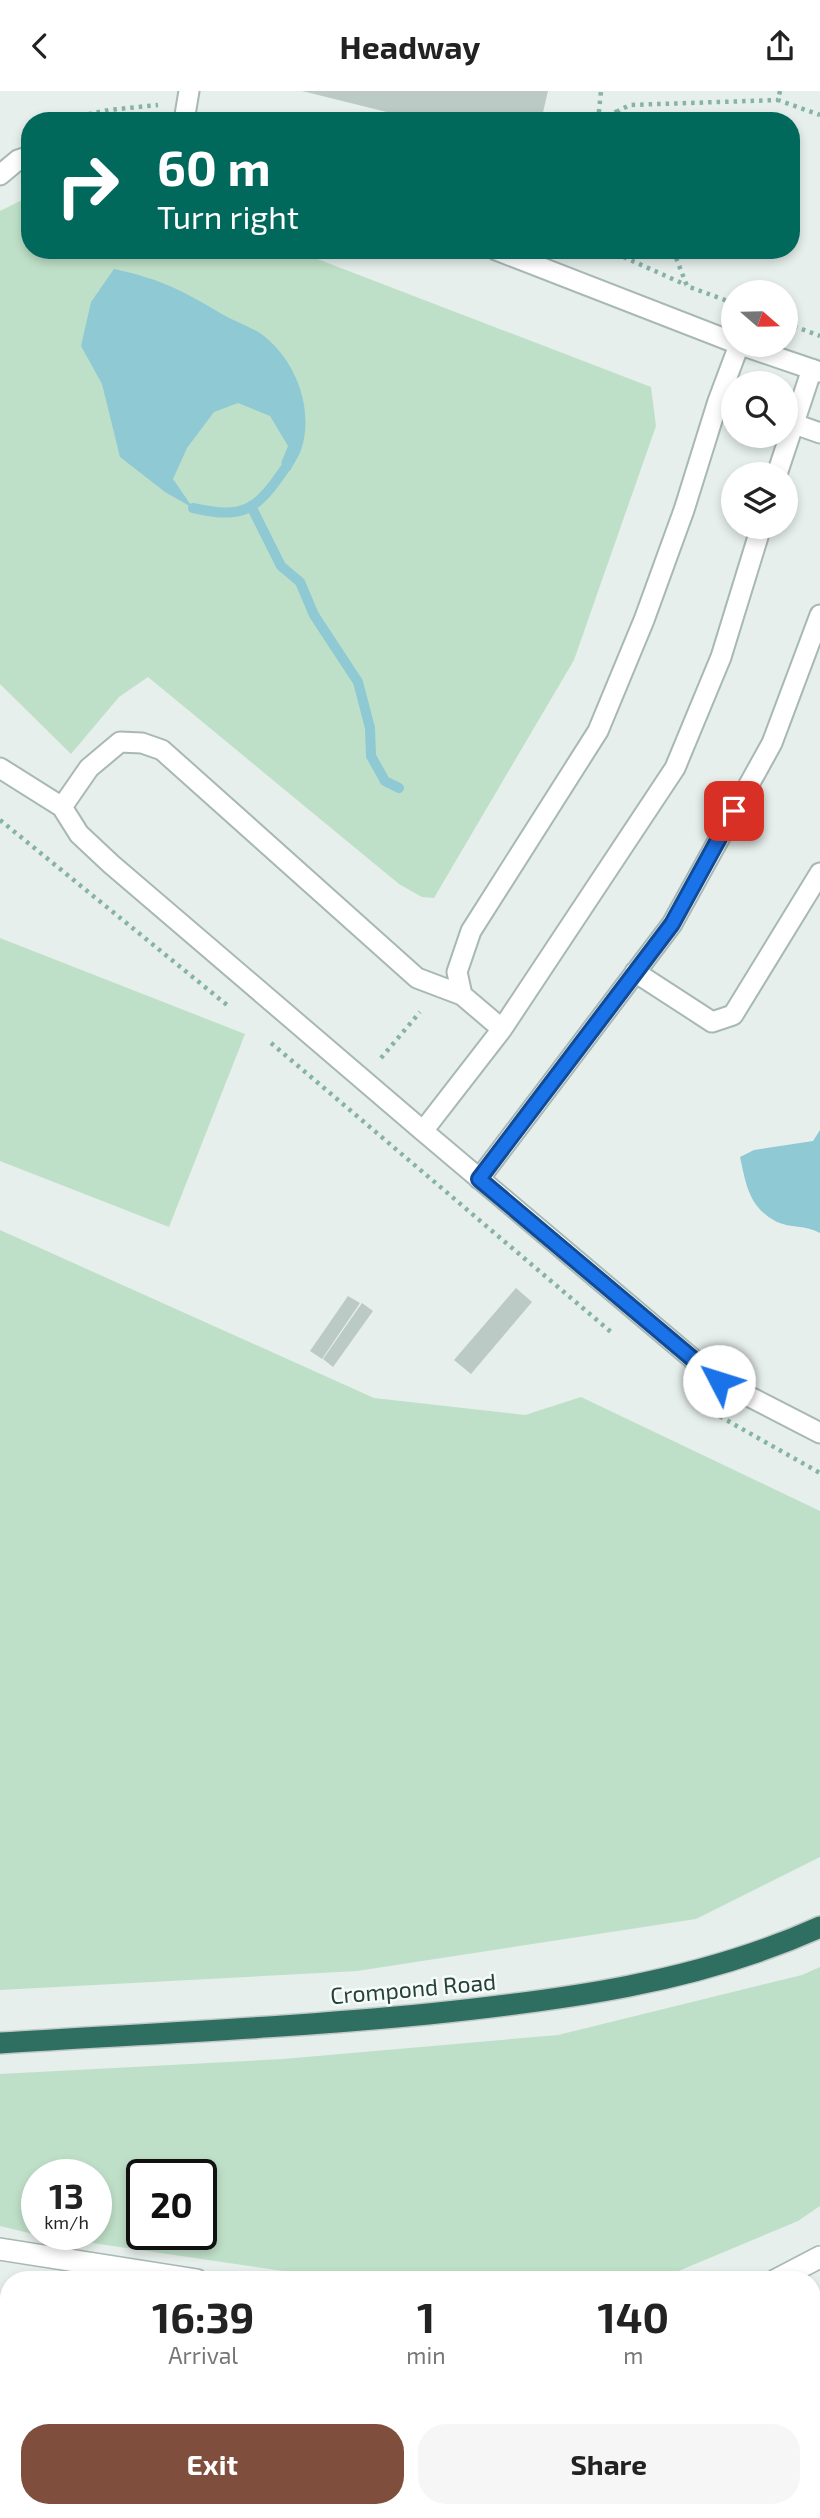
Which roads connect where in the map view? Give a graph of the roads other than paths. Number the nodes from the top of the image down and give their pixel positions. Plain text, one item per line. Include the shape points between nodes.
1 (189, 91) edge
2 (186, 112) edge
3 (21, 159) edge
4 (0, 175) edge
5 (519, 259) edge
6 (721, 338) edge
7 (775, 357) edge
8 (816, 371) edge
9 (798, 405) edge
10 (721, 414) edge
11 (798, 425) edge
12 (820, 433) edge
13 (757, 539) edge
14 (820, 615) edge
15 (0, 768) edge
16 (62, 807) junction
17 (820, 873) edge
18 (635, 972) junction
19 (462, 995) junction
20 (502, 1029) junction
21 (423, 1131) junction
22 (479, 1179) junction
23 (820, 1433) edge
24 (820, 1927) edge
25 (0, 2043) edge
26 (0, 2249) edge
27 (820, 2257) edge
28 (140, 2271) edge
29 (793, 2271) edge

1 - 2 lane
3 - 4 lane
5 - 6 lane
7 - 8 lane
8 - 9 lane
10 - 19 lane via 598,731 471,931 457,972
11 - 12 lane
13 - 20 lane via 721,657 675,768
14 - 18 lane via 772,743 672,924
15 - 16 lane
16 - 19 lane via 89,768 120,742 162,750 417,978
16 - 21 lane via 79,834 111,864
17 - 18 lane via 733,1015 712,1022
18 - 22 lane
19 - 20 lane
20 - 21 lane
21 - 22 lane
22 - 23 lane via 719,1381
24 - 25 highway, Crompond Road via 714,1967 613,1991 348,2022
26 - 28 street
27 - 29 street

